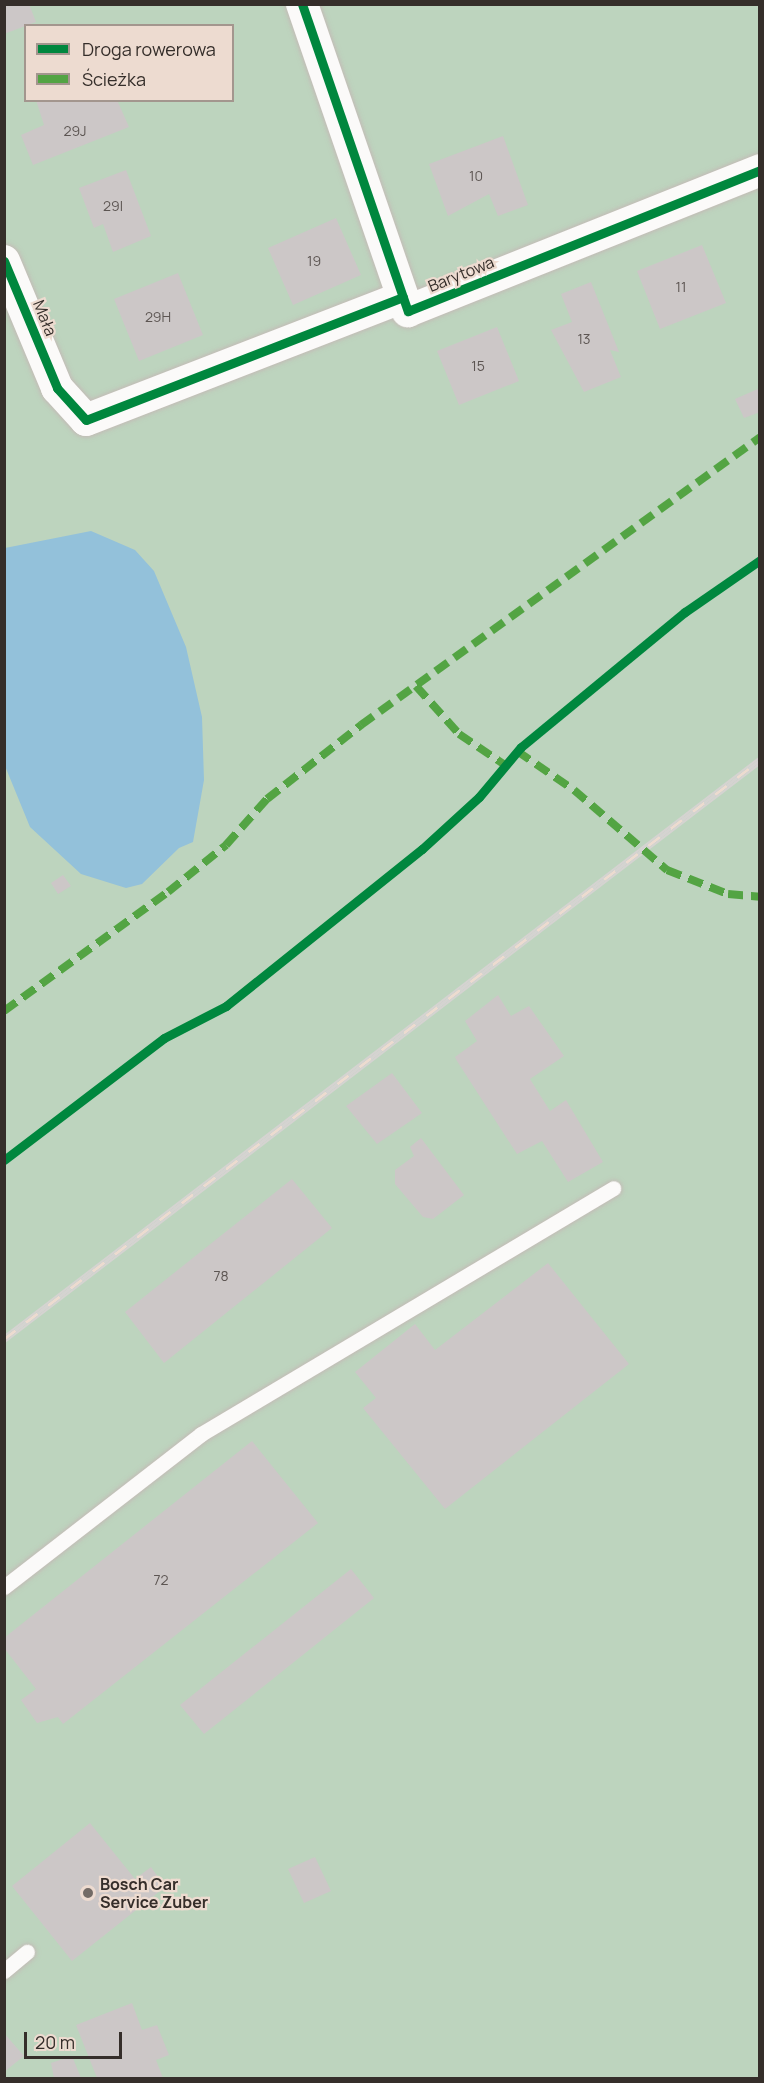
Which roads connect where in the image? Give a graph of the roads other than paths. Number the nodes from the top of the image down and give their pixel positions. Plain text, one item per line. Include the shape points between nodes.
1 (302, 4) edge
2 (759, 170) edge
3 (4, 261) edge
4 (404, 297) junction
5 (613, 1188) dead end
6 (4, 1587) edge
7 (27, 1952) dead end
8 (4, 1971) edge

1 - 4 street
2 - 4 street, Barytowa via 408,311
3 - 4 street, Mała via 57,387 86,420
5 - 6 lane via 201,1434
7 - 8 lane

